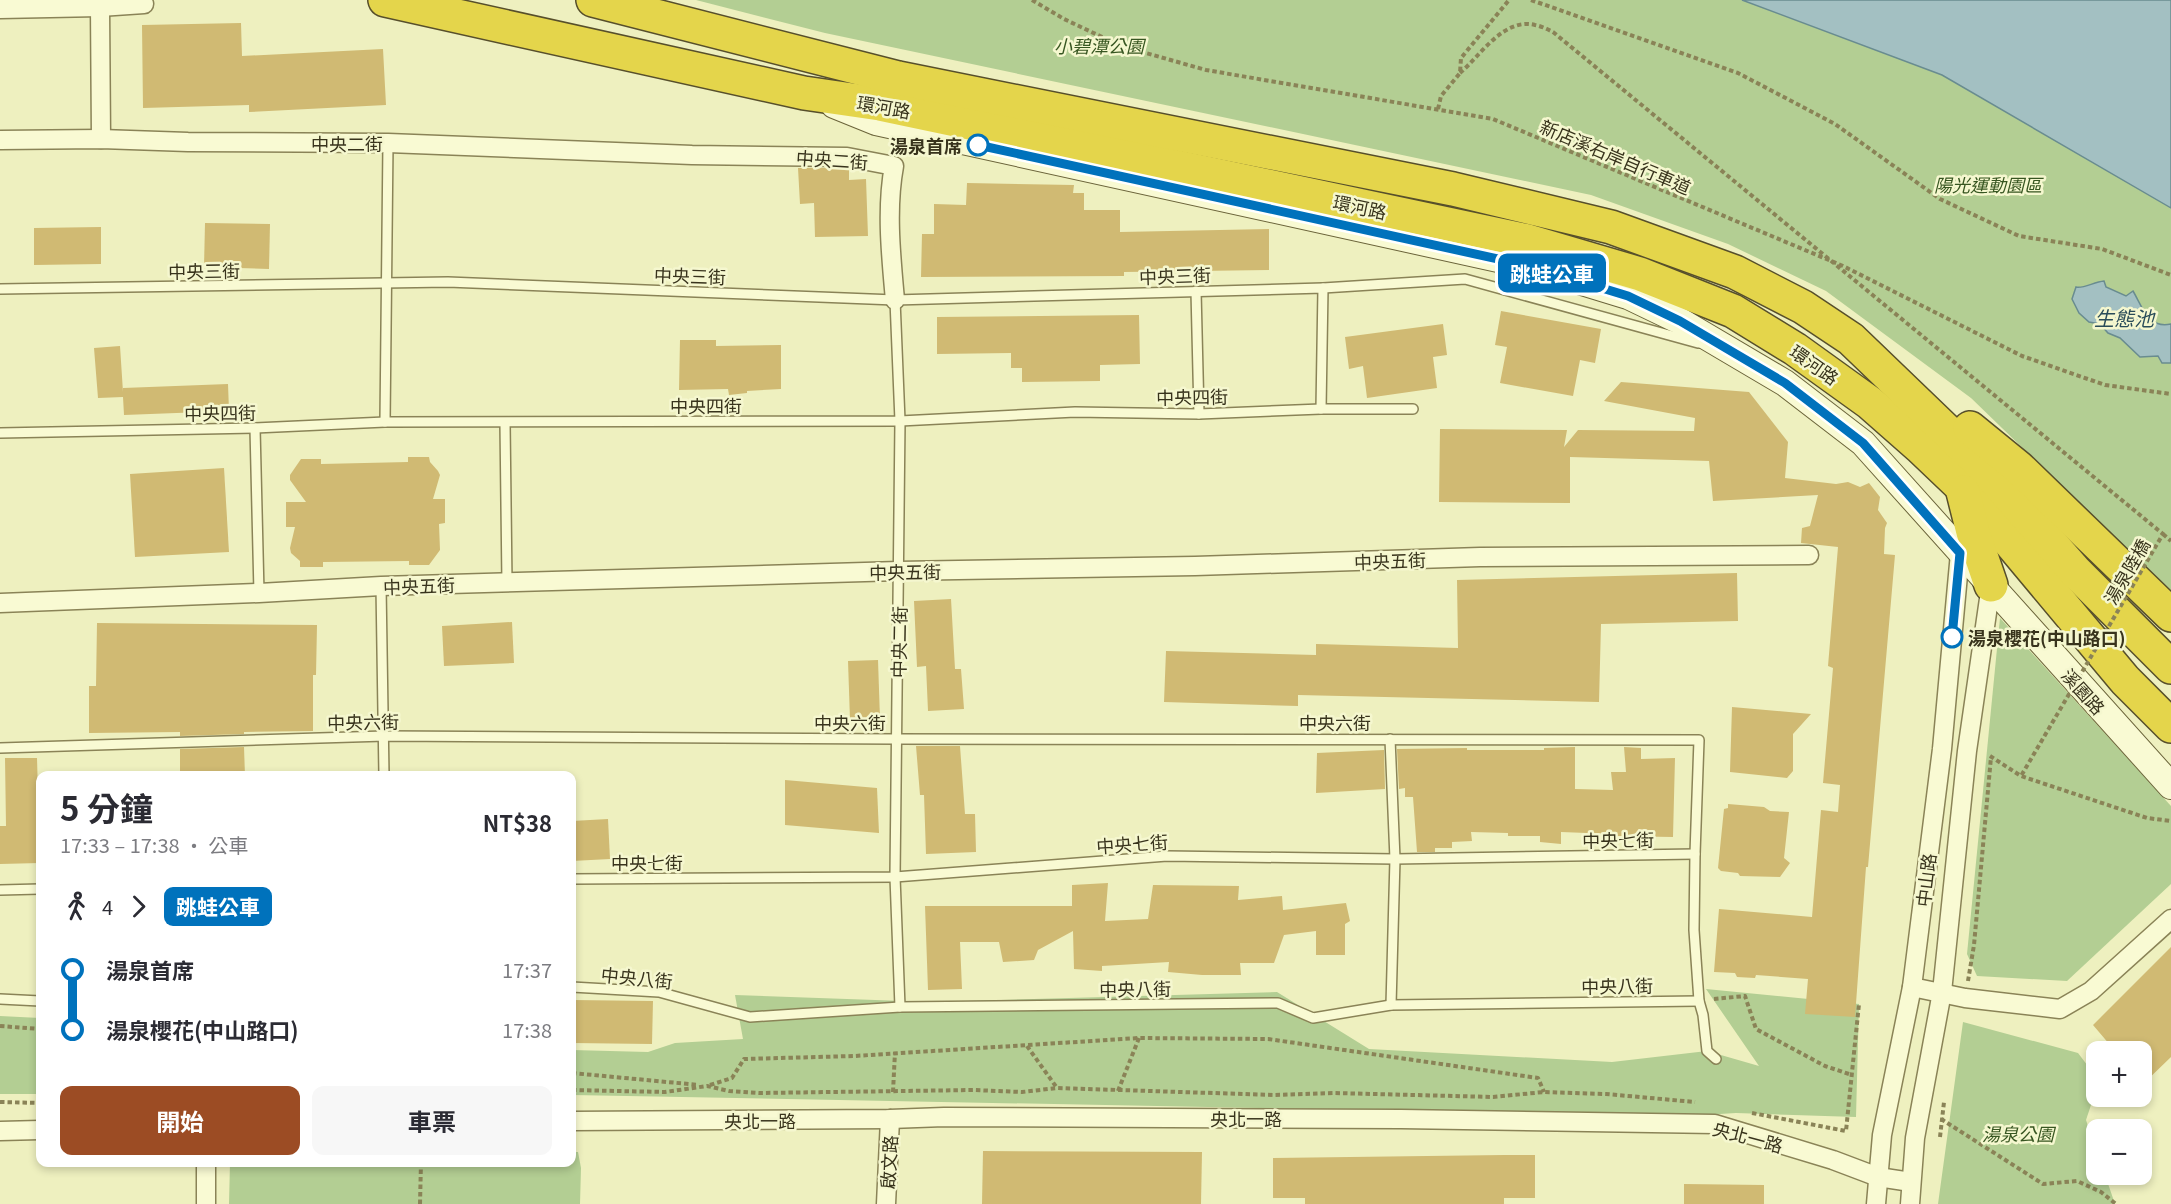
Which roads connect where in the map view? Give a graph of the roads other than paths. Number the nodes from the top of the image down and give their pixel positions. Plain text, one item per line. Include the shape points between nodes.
1 (385, 0) edge
2 (447, 0) edge
3 (593, 0) edge
4 (144, 4) dead end
5 (100, 7) junction
6 (0, 9) edge
7 (729, 76) junction
8 (804, 93) junction
9 (101, 139) junction
10 (0, 140) edge
11 (388, 143) junction
12 (385, 283) junction
13 (1323, 288) junction
14 (0, 289) edge
15 (1196, 291) junction
16 (895, 300) junction
17 (1851, 339) junction
18 (1727, 351) junction
19 (1321, 409) junction
20 (1413, 409) dead end
21 (1199, 414) junction
22 (900, 421) junction
23 (385, 422) junction
24 (505, 423) junction
25 (1943, 427) junction
26 (255, 428) junction
27 (0, 433) edge
28 (1962, 487) junction
29 (1982, 524) junction
30 (1809, 555) dead end
31 (899, 571) junction
32 (507, 583) junction
33 (1991, 585) junction
34 (381, 586) junction
35 (259, 593) junction
36 (2061, 602) junction
37 (0, 603) edge
38 (2171, 615) edge
39 (2171, 643) edge
40 (2171, 667) edge
41 (2171, 688) edge
42 (2171, 726) edge
43 (385, 736) junction
44 (1390, 738) junction
45 (896, 739) junction
46 (0, 748) edge
47 (384, 771) edge
48 (2171, 786) edge
49 (1695, 854) junction
50 (1395, 859) junction
51 (895, 877) junction
52 (576, 879) edge
53 (36, 889) edge
54 (0, 890) edge
55 (2171, 919) edge
56 (576, 987) edge
57 (1912, 987) junction
58 (1942, 992) junction
59 (0, 999) edge
60 (36, 1001) edge
61 (1699, 1001) junction
62 (1391, 1005) junction
63 (900, 1007) junction
64 (1716, 1059) dead end
65 (890, 1119) junction
66 (576, 1121) edge
67 (36, 1130) edge
68 (0, 1131) edge
69 (206, 1167) edge
70 (1878, 1177) junction
71 (1911, 1182) junction
72 (206, 1204) edge
73 (886, 1204) edge
74 (1876, 1204) edge
75 (1910, 1204) edge

1 - 7 highway, 環河路
2 - 7 highway
3 - 17 highway, 環河路 via 898,78 1453,189 1611,227 1735,272 1803,307
4 - 5 street
5 - 6 street
5 - 9 street
7 - 8 highway, 環河路
8 - 18 street via 876,123 1530,266 1628,296 1680,321
8 - 28 highway, 環河路 via 880,104 1528,241 1640,274 1733,311 1795,349 1870,403
9 - 10 street, 中央二街
9 - 11 street, 中央二街
11 - 12 lane
11 - 16 street, 中央二街 via 847,157 894,166 890,252
12 - 14 lane, 中央三街
12 - 16 lane, 中央三街 via 448,282
12 - 23 lane
13 - 15 lane, 中央三街
13 - 18 lane, 中央三街 via 1465,279
13 - 19 lane
15 - 16 lane, 中央三街
15 - 21 lane
16 - 22 lane, 中央二街
17 - 25 highway, 環河路
17 - 38 highway via 1910,378 2019,468
18 - 29 street via 1785,383 1863,443
19 - 20 lane, 中央四街
19 - 21 lane, 中央四街
21 - 22 lane, 中央四街 via 1075,412
22 - 24 lane, 中央四街
22 - 31 lane, 中央二街
23 - 24 lane, 中央四街
23 - 26 lane, 中央四街
24 - 32 lane
25 - 28 highway
25 - 29 highway, 環河路 via 1981,464
26 - 27 lane, 中央四街
26 - 35 lane
28 - 29 highway, 環河路
29 - 33 highway
29 - 36 highway, 環河路
29 - 39 highway, 環河路 via 2018,491
29 - 40 highway via 2075,571
29 - 57 street, 中山路 via 1942,749
30 - 31 street, 中央五街 via 1480,557
31 - 32 street, 中央五街
31 - 45 lane, 中央二街
32 - 34 street, 中央五街
33 - 48 street, 溪園路
33 - 58 street, 中山路 via 1967,751
34 - 35 street, 中央五街
34 - 43 lane
35 - 37 street, 中央五街
36 - 41 highway via 2144,661
36 - 42 highway, 環河路 via 2125,680
43 - 45 lane, 中央六街
43 - 46 lane, 中央六街
43 - 47 lane
44 - 45 lane, 中央六街
44 - 49 lane, 中央六街 via 1699,740
44 - 50 lane
45 - 51 lane, 中央二街
49 - 50 lane, 中央七街
49 - 61 lane via 1694,930
50 - 51 lane, 中央七街 via 1167,856
50 - 62 lane
51 - 52 lane, 中央七街
51 - 63 lane, 中央二街
53 - 54 lane
55 - 58 street via 2091,991 2060,1009
56 - 63 lane, 中央八街 via 659,993 750,1017
57 - 58 street
57 - 70 street, 中山路 via 1882,1135
58 - 71 street, 中山路 via 1915,1138
59 - 60 lane
61 - 62 lane, 中央八街
61 - 64 lane via 1707,1051
62 - 63 lane, 中央八街 via 1313,1018 1278,1003
65 - 66 street, 央北一路
65 - 70 street, 央北一路 via 1715,1124
65 - 73 street, 啟文路
67 - 68 street
69 - 72 street
70 - 71 street, 央北一路
70 - 74 street, 中山路
71 - 75 street, 中山路

